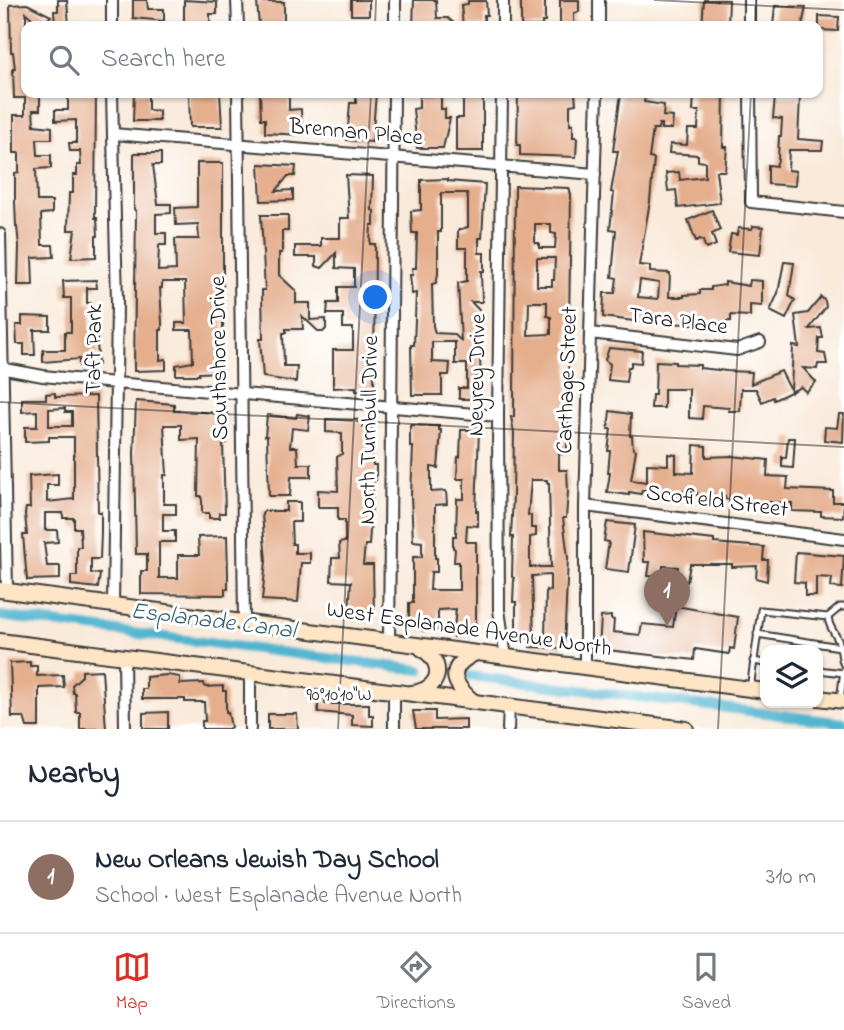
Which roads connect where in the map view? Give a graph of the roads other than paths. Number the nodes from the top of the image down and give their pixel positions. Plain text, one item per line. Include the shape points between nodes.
1 (111, 0) edge
2 (237, 0) edge
3 (395, 0) edge
4 (503, 0) edge
5 (599, 0) edge
6 (749, 0) edge
7 (111, 21) edge
8 (237, 21) edge
9 (395, 21) edge
10 (503, 21) edge
11 (599, 21) edge
12 (749, 21) edge
13 (112, 98) edge
14 (238, 98) edge
15 (394, 98) edge
16 (502, 98) edge
17 (597, 98) edge
18 (750, 98) edge
19 (113, 134) junction
20 (239, 143) junction
21 (393, 158) junction
22 (502, 166) junction
23 (595, 174) junction
24 (844, 212) edge
25 (0, 234) edge
26 (590, 333) junction
27 (760, 342) dead end
28 (1, 368) edge
29 (116, 383) junction
30 (241, 395) junction
31 (392, 408) junction
32 (498, 416) junction
33 (585, 506) junction
34 (844, 539) edge
35 (4, 590) edge
36 (113, 606) junction
37 (844, 607) edge
38 (828, 617) junction
39 (244, 623) junction
40 (757, 634) junction
41 (0, 641) edge
42 (389, 642) junction
43 (419, 646) junction
44 (840, 647) junction
45 (476, 653) junction
46 (124, 657) junction
47 (506, 658) junction
48 (753, 661) junction
49 (760, 662) edge
50 (585, 669) junction
51 (823, 670) edge
52 (844, 670) edge
53 (250, 672) junction
54 (750, 689) junction
55 (760, 690) edge
56 (394, 691) junction
57 (411, 693) junction
58 (823, 699) edge
59 (842, 701) edge
60 (474, 702) junction
61 (509, 707) junction
62 (584, 723) edge
63 (125, 729) edge
64 (250, 729) edge
65 (394, 729) edge
66 (508, 729) edge
67 (685, 729) edge

1 - 7 street
2 - 8 street
3 - 9 street
4 - 10 street
5 - 11 street
6 - 12 street
13 - 19 street, Taft Park
14 - 20 street, Southshore Drive
15 - 21 street, North Turnbull Drive
16 - 22 street, Neyrey Drive
17 - 23 street, Carthage Street
18 - 24 street via 751,202
19 - 20 street, Brennan Place
19 - 29 street, Taft Park
20 - 21 street, Brennan Place
20 - 30 street, Southshore Drive
21 - 22 street, Brennan Place
21 - 31 street, North Turnbull Drive
22 - 23 street, Brennan Place
22 - 32 street, Neyrey Drive
23 - 26 street, Carthage Street
25 - 28 street
26 - 27 street, Tara Place via 737,349
26 - 33 street, Carthage Street
28 - 29 street
28 - 35 street
29 - 30 street
29 - 36 street, Taft Park
30 - 31 street
30 - 39 street, Southshore Drive
31 - 32 street
31 - 42 street, North Turnbull Drive
32 - 47 street, Neyrey Drive via 499,610
33 - 34 street, Scofield Street
33 - 50 street, Carthage Street
35 - 36 main road, West Esplanade Avenue North
36 - 39 main road, West Esplanade Avenue North
37 - 38 lane
38 - 40 lane via 761,610
38 - 44 lane
39 - 42 main road, West Esplanade Avenue North
40 - 44 lane
40 - 48 lane
41 - 46 main road
42 - 43 main road, West Esplanade Avenue North
43 - 45 main road, West Esplanade Avenue North
43 - 57 main road via 432,655 438,669 429,686
44 - 52 lane
45 - 47 main road, West Esplanade Avenue North
45 - 60 main road via 463,659 455,674 455,683
46 - 53 main road
46 - 63 street
47 - 50 main road, West Esplanade Avenue North
48 - 49 lane
48 - 54 lane
50 - 54 main road, West Esplanade Avenue North
51 - 52 lane
52 - 59 lane
53 - 56 main road
53 - 64 street
54 - 55 main road, West Esplanade Avenue North
56 - 57 main road
56 - 65 street
57 - 60 main road
58 - 59 main road
60 - 61 main road
61 - 62 main road
61 - 66 street
62 - 67 main road

